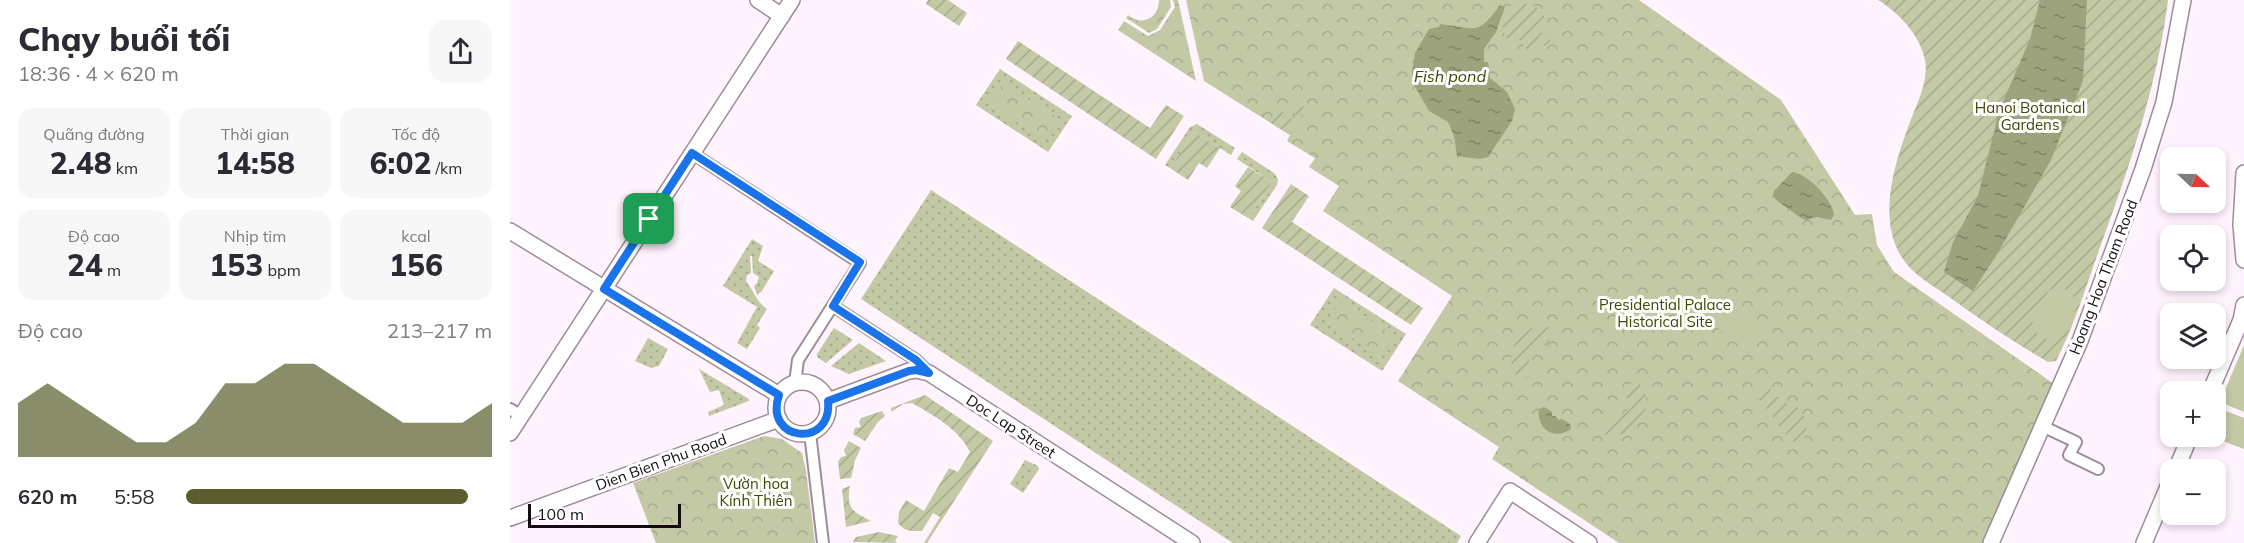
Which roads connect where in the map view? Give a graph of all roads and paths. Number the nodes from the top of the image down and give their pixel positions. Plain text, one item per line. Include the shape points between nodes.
1 (758, 0) edge
2 (792, 0) edge
3 (2182, 0) edge
4 (782, 16) junction
5 (692, 153) junction
6 (2244, 173) edge
7 (510, 231) edge
8 (2244, 260) edge
9 (604, 289) junction
10 (2244, 305) edge
11 (833, 306) junction
12 (929, 373) junction
13 (2215, 381) edge
14 (795, 383) junction
15 (779, 395) junction
16 (828, 401) junction
17 (516, 412) edge
18 (778, 419) junction
19 (2042, 426) junction
20 (510, 433) edge
21 (810, 433) junction
22 (2098, 469) dead end
23 (2160, 505) edge
24 (510, 518) edge
25 (823, 543) edge
26 (1192, 543) edge
27 (1477, 543) edge
28 (1589, 543) edge
29 (1991, 543) edge
30 (2144, 543) edge

1 - 4 main road
2 - 4 main road
3 - 19 main road, Hoang Hoa Tham Road via 2164,102 2143,169 2080,341
4 - 5 main road
5 - 9 main road
5 - 11 street via 860,262
6 - 8 main road
7 - 9 main road
9 - 15 main road
9 - 17 main road
10 - 13 main road
11 - 12 street, Doc Lap Street via 916,360
11 - 14 street via 798,360
12 - 16 main road via 909,371
12 - 26 main road, Doc Lap Street
14 - 15 main road
14 - 16 main road via 812,383
15 - 18 main road
16 - 21 main road via 823,424
17 - 20 main road
18 - 21 main road via 791,432
18 - 24 main road, Dien Bien Phu Road
19 - 22 street via 2076,442 2069,454
19 - 29 main road, Hoang Hoa Tham Road
21 - 25 street
23 - 30 main road
27 - 28 main road via 1510,491

